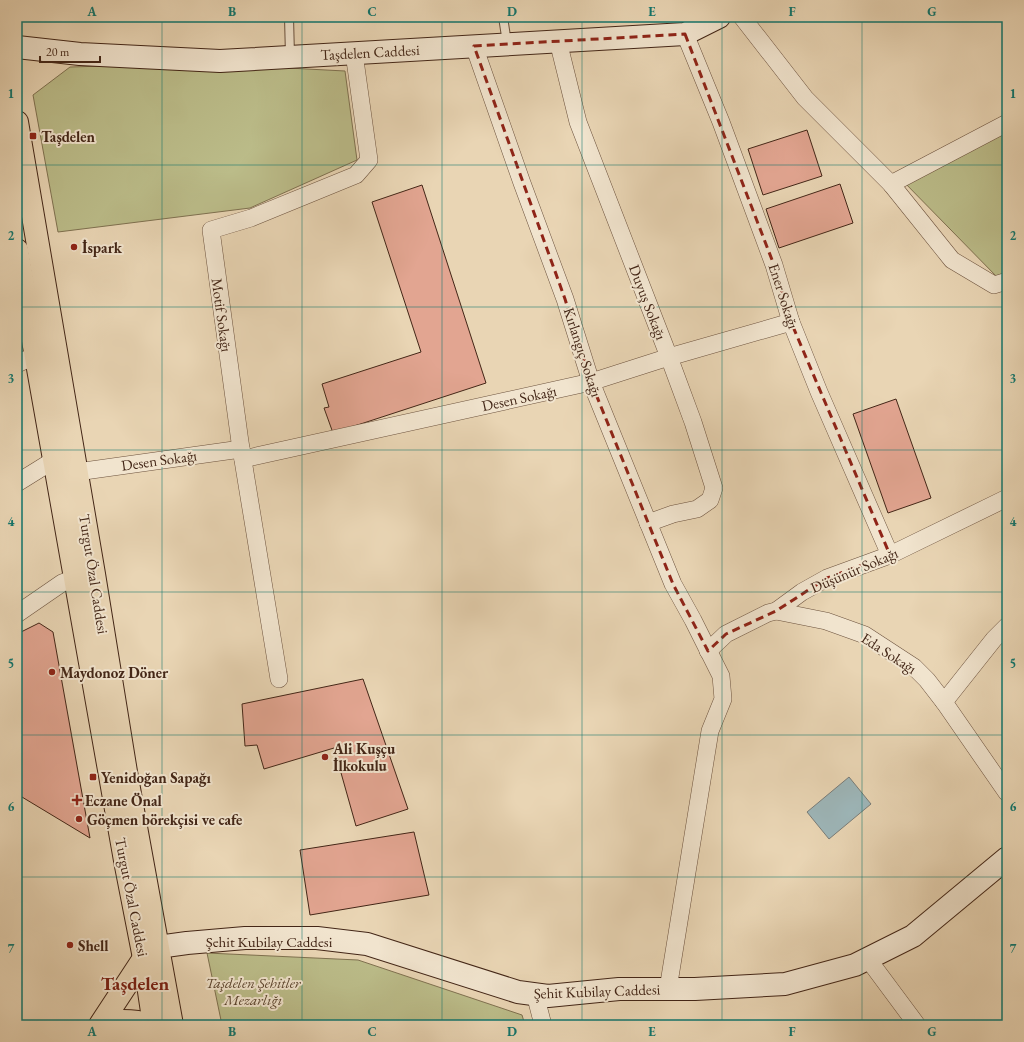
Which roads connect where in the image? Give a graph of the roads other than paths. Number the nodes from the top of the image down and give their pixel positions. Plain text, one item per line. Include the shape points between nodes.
1 (289, 17) edge
2 (503, 17) edge
3 (719, 17) edge
4 (742, 17) edge
5 (685, 34) junction
6 (558, 41) junction
7 (507, 44) junction
8 (474, 46) junction
9 (17, 47) edge
10 (354, 53) junction
11 (290, 57) junction
12 (17, 122) edge
13 (1007, 123) edge
14 (891, 184) junction
15 (17, 250) edge
16 (1007, 281) edge
17 (791, 322) junction
18 (669, 357) junction
19 (26, 359) edge
20 (591, 382) junction
21 (242, 454) junction
22 (54, 460) junction
23 (77, 472) junction
24 (17, 483) edge
25 (1007, 498) edge
26 (648, 523) junction
27 (890, 555) junction
28 (75, 578) junction
29 (776, 611) junction
30 (17, 614) edge
31 (1007, 626) edge
32 (708, 651) junction
33 (279, 679) dead end
34 (944, 702) junction
35 (1007, 793) edge
36 (1007, 858) edge
37 (151, 952) junction
38 (868, 959) junction
39 (164, 979) junction
40 (668, 989) junction
41 (535, 994) junction
42 (147, 1020) edge
43 (101, 1024) edge
44 (172, 1025) edge
45 (543, 1025) edge
46 (917, 1025) edge

1 - 11 lane
2 - 7 lane
3 - 5 street, Taşdelen Caddesi
4 - 14 street via 805,98
5 - 6 street, Taşdelen Caddesi
5 - 17 street, Ener Sokağı via 721,122 768,250
6 - 7 street, Taşdelen Caddesi
6 - 18 street, Duyuş Sokağı via 578,122
7 - 8 street, Taşdelen Caddesi
8 - 10 street, Taşdelen Caddesi
8 - 20 street, Kırlangıç Sokağı via 566,299
9 - 11 street, Taşdelen Caddesi via 80,54 220,61
10 - 11 street, Taşdelen Caddesi
10 - 21 street, Motif Sokağı via 369,160 356,176 251,218 211,230
12 - 23 main road, Turgut Özal Caddesi
13 - 14 street
14 - 16 street via 952,260 994,285
15 - 19 main road, Turgut Özal Caddesi
17 - 18 street, Desen Sokağı
17 - 27 street, Ener Sokağı
18 - 20 street, Desen Sokağı
18 - 26 street, Duyuş Sokağı via 714,488 710,500 697,509
19 - 22 main road, Turgut Özal Caddesi
20 - 21 street, Desen Sokağı
20 - 26 street, Kırlangıç Sokağı
21 - 23 street, Desen Sokağı
21 - 33 street, Motif Sokağı
22 - 24 street
22 - 28 main road, Turgut Özal Caddesi
23 - 37 main road, Turgut Özal Caddesi via 126,772
25 - 27 street, Düşünür Sokağı
26 - 32 street, Kırlangıç Sokağı via 673,584
27 - 29 street, Düşünür Sokağı via 827,578
28 - 30 street via 62,583
28 - 37 main road, Turgut Özal Caddesi via 126,866
29 - 32 street, Düşünür Sokağı via 726,634
29 - 34 street, Eda Sokağı via 826,621 865,635 914,668
31 - 34 street
32 - 40 street, Kırlangıç Sokağı via 721,676 723,699 710,731
34 - 35 street, Eda Sokağı
36 - 38 street, Şehit Kubilay Caddesi via 913,936
37 - 39 main road, Turgut Özal Caddesi
37 - 41 street, Şehit Kubilay Caddesi via 187,943 245,938 318,938 367,944 518,992
37 - 42 main road, Turgut Özal Caddesi
37 - 43 main road
38 - 40 street, Şehit Kubilay Caddesi via 785,984
38 - 46 street
39 - 42 main road
39 - 44 main road, Turgut Özal Caddesi
40 - 41 street, Şehit Kubilay Caddesi via 619,989 548,996
41 - 45 street
42 - 43 main road via 120,1020

